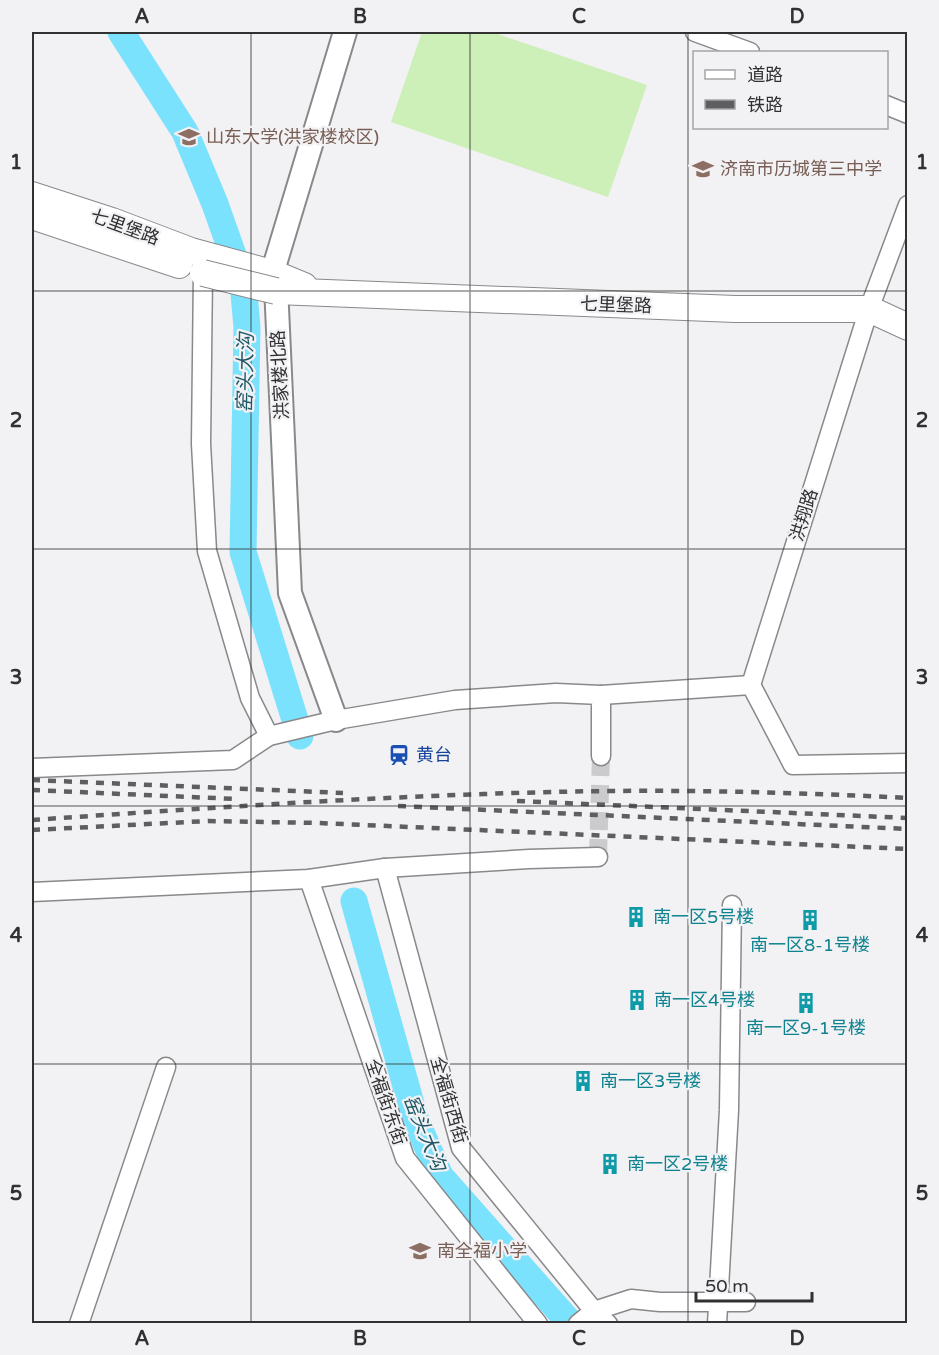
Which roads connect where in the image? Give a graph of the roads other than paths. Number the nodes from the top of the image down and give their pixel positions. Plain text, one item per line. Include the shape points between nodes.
1 (345, 32) edge
2 (695, 32) edge
3 (747, 51) edge
4 (888, 106) edge
5 (908, 114) edge
6 (32, 195) edge
7 (908, 205) edge
8 (32, 216) edge
9 (205, 264) junction
10 (276, 282) junction
11 (869, 309) junction
12 (908, 327) edge
13 (751, 685) junction
14 (601, 695) junction
15 (336, 720) junction
16 (269, 736) junction
17 (601, 756) tunnel mouth
18 (908, 764) edge
19 (32, 768) edge
20 (598, 857) dead end
21 (385, 868) junction
22 (309, 879) junction
23 (32, 892) edge
24 (732, 906) dead end
25 (166, 1067) dead end
26 (746, 1302) dead end
27 (718, 1303) junction
28 (594, 1311) junction
29 (78, 1323) edge
30 (538, 1323) edge
31 (578, 1323) edge
32 (608, 1323) edge
33 (717, 1323) edge

1 - 10 street, 洪家楼北路 via 275,264
2 - 3 street
4 - 5 street
6 - 9 main road, 七里堡路
7 - 11 street, 洪翔路
8 - 9 main road, 七里堡路
9 - 10 main road, 七里堡路, bridge
9 - 16 street via 201,444 207,551 250,698
10 - 11 main road, 七里堡路 via 320,293 735,309
10 - 15 street, 洪家楼北路 via 290,593
11 - 12 main road, 七里堡路
11 - 13 street, 洪翔路
13 - 14 street
13 - 18 street via 793,765
14 - 15 street via 556,693 455,700
14 - 17 street
15 - 16 street
16 - 19 street via 233,760
20 - 21 street
21 - 22 street
21 - 28 street, 全福街西街 via 461,1148
22 - 23 street
22 - 30 street, 全福街东街 via 405,1158
24 - 27 street via 729,1110
25 - 29 street
26 - 27 street
27 - 28 street via 631,1299
27 - 33 street
28 - 31 street
28 - 32 street, 全福街西街

